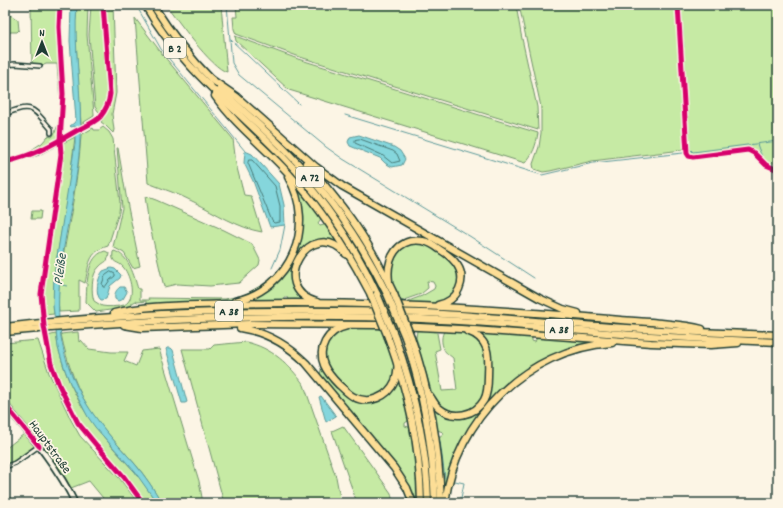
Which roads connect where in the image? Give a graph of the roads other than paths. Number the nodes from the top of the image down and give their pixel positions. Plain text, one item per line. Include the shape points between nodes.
1 (145, 5) edge
2 (153, 5) edge
3 (5, 65) edge
4 (40, 66) dead end
5 (211, 79) junction
6 (209, 86) junction
7 (5, 114) edge
8 (51, 133) dead end
9 (60, 141) dead end
10 (291, 145) junction
11 (268, 152) junction
12 (5, 162) edge
13 (353, 262) junction
14 (390, 287) junction
15 (329, 304) junction
16 (214, 305) junction
17 (422, 306) junction
18 (97, 318) junction
19 (613, 320) junction
20 (89, 322) junction
21 (114, 323) junction
22 (355, 324) junction
23 (213, 325) junction
24 (5, 327) edge
25 (461, 329) junction
26 (5, 332) edge
27 (711, 332) junction
28 (778, 335) edge
29 (408, 337) junction
30 (757, 341) junction
31 (778, 342) edge
32 (651, 343) junction
33 (398, 363) junction
34 (427, 390) junction
35 (5, 405) edge
36 (39, 446) junction
37 (5, 467) edge
38 (75, 503) edge
39 (413, 503) edge
40 (421, 503) edge
41 (428, 503) edge
42 (434, 503) edge
43 (441, 503) edge
44 (445, 503) edge

1 - 6 highway, B 2 via 168,40
2 - 5 highway, B 2 via 181,45
3 - 4 street
5 - 10 highway via 238,97
5 - 29 highway, A 72, bridge via 286,151 321,190 356,238
6 - 11 highway via 226,111
6 - 41 highway, A 72, bridge via 276,150 311,188 347,239 377,294 396,337 412,390 426,464
7 - 8 street via 27,107 33,109
9 - 12 street via 37,153
10 - 14 highway via 356,226
10 - 19 highway via 347,189 539,298 568,311
11 - 13 highway via 313,203
11 - 16 highway via 289,177 299,203 299,237 295,250 282,273 262,290 244,299
13 - 15 highway via 340,248 323,243 307,248 297,260 294,275 299,289 310,300
13 - 33 highway, bridge via 370,293
14 - 17 highway via 388,267 396,249 413,241 425,241 434,245 453,258 457,264 461,274 460,286 447,302
14 - 29 highway, bridge
15 - 16 highway
15 - 17 highway
16 - 18 highway via 147,308
17 - 19 highway via 518,311
18 - 20 highway, A 38
18 - 27 highway, A 38 via 226,312 362,311
19 - 27 highway via 680,325
20 - 21 highway, A 38
20 - 24 highway, A 38
20 - 26 highway, A 38
21 - 23 highway via 142,328
21 - 30 highway, A 38 via 226,318 361,318
22 - 23 highway
22 - 25 highway
22 - 33 highway via 332,332 322,351 326,370 348,393 365,400 382,396 395,382
23 - 39 highway via 259,332 277,340 295,353 316,374 403,481
25 - 32 highway
25 - 34 highway via 478,337 487,350 488,386 484,401 470,413 455,415 437,406
27 - 28 highway, A 38
29 - 34 highway
29 - 42 highway, A 72 via 431,451
30 - 31 highway, A 38
30 - 32 highway via 711,345
32 - 44 highway via 608,344 579,349 542,363 514,382 488,406 465,440 453,468
33 - 40 highway via 414,423
34 - 43 highway via 438,455
35 - 36 main road, Hauptstraße
36 - 37 street
36 - 38 main road, Hauptstraße via 62,478

